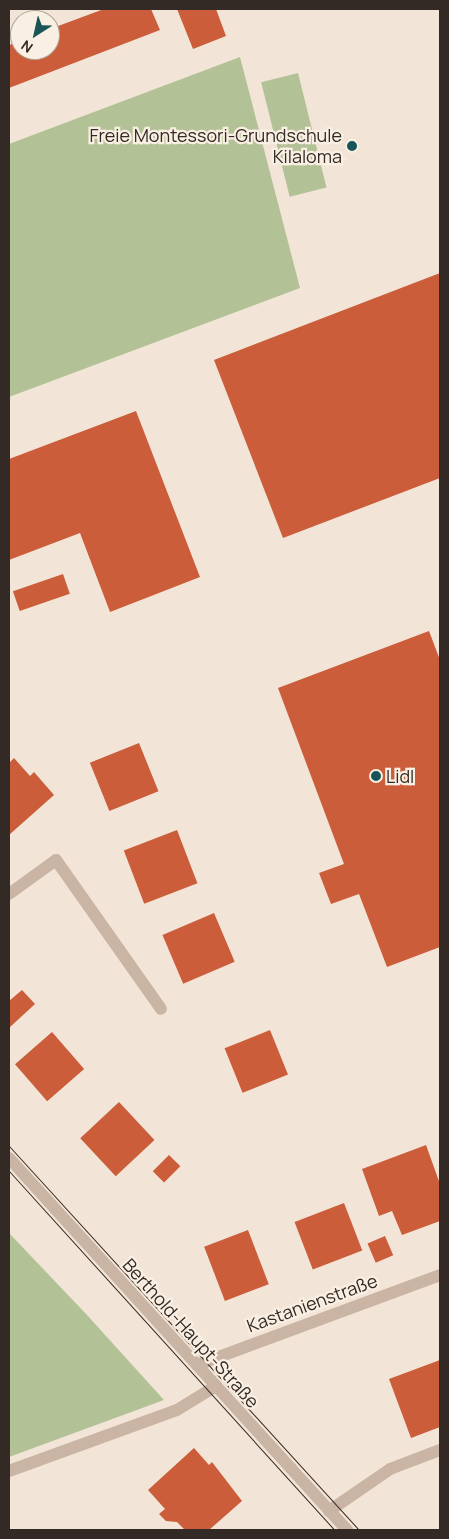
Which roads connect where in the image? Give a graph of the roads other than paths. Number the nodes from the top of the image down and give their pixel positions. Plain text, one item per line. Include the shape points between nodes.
1 (9, 894) edge
2 (160, 1009) dead end
3 (9, 1158) edge
4 (440, 1275) edge
5 (197, 1365) junction
6 (216, 1386) junction
7 (440, 1450) edge
8 (9, 1471) edge
9 (329, 1511) junction
10 (347, 1530) edge

1 - 2 street via 56,860
3 - 5 street, Berthold-Haupt-Straße
4 - 5 street, Kastanienstraße
5 - 6 street, Berthold-Haupt-Straße
6 - 8 street via 177,1410
6 - 9 street, Berthold-Haupt-Straße
7 - 9 street via 390,1469
9 - 10 street, Berthold-Haupt-Straße

